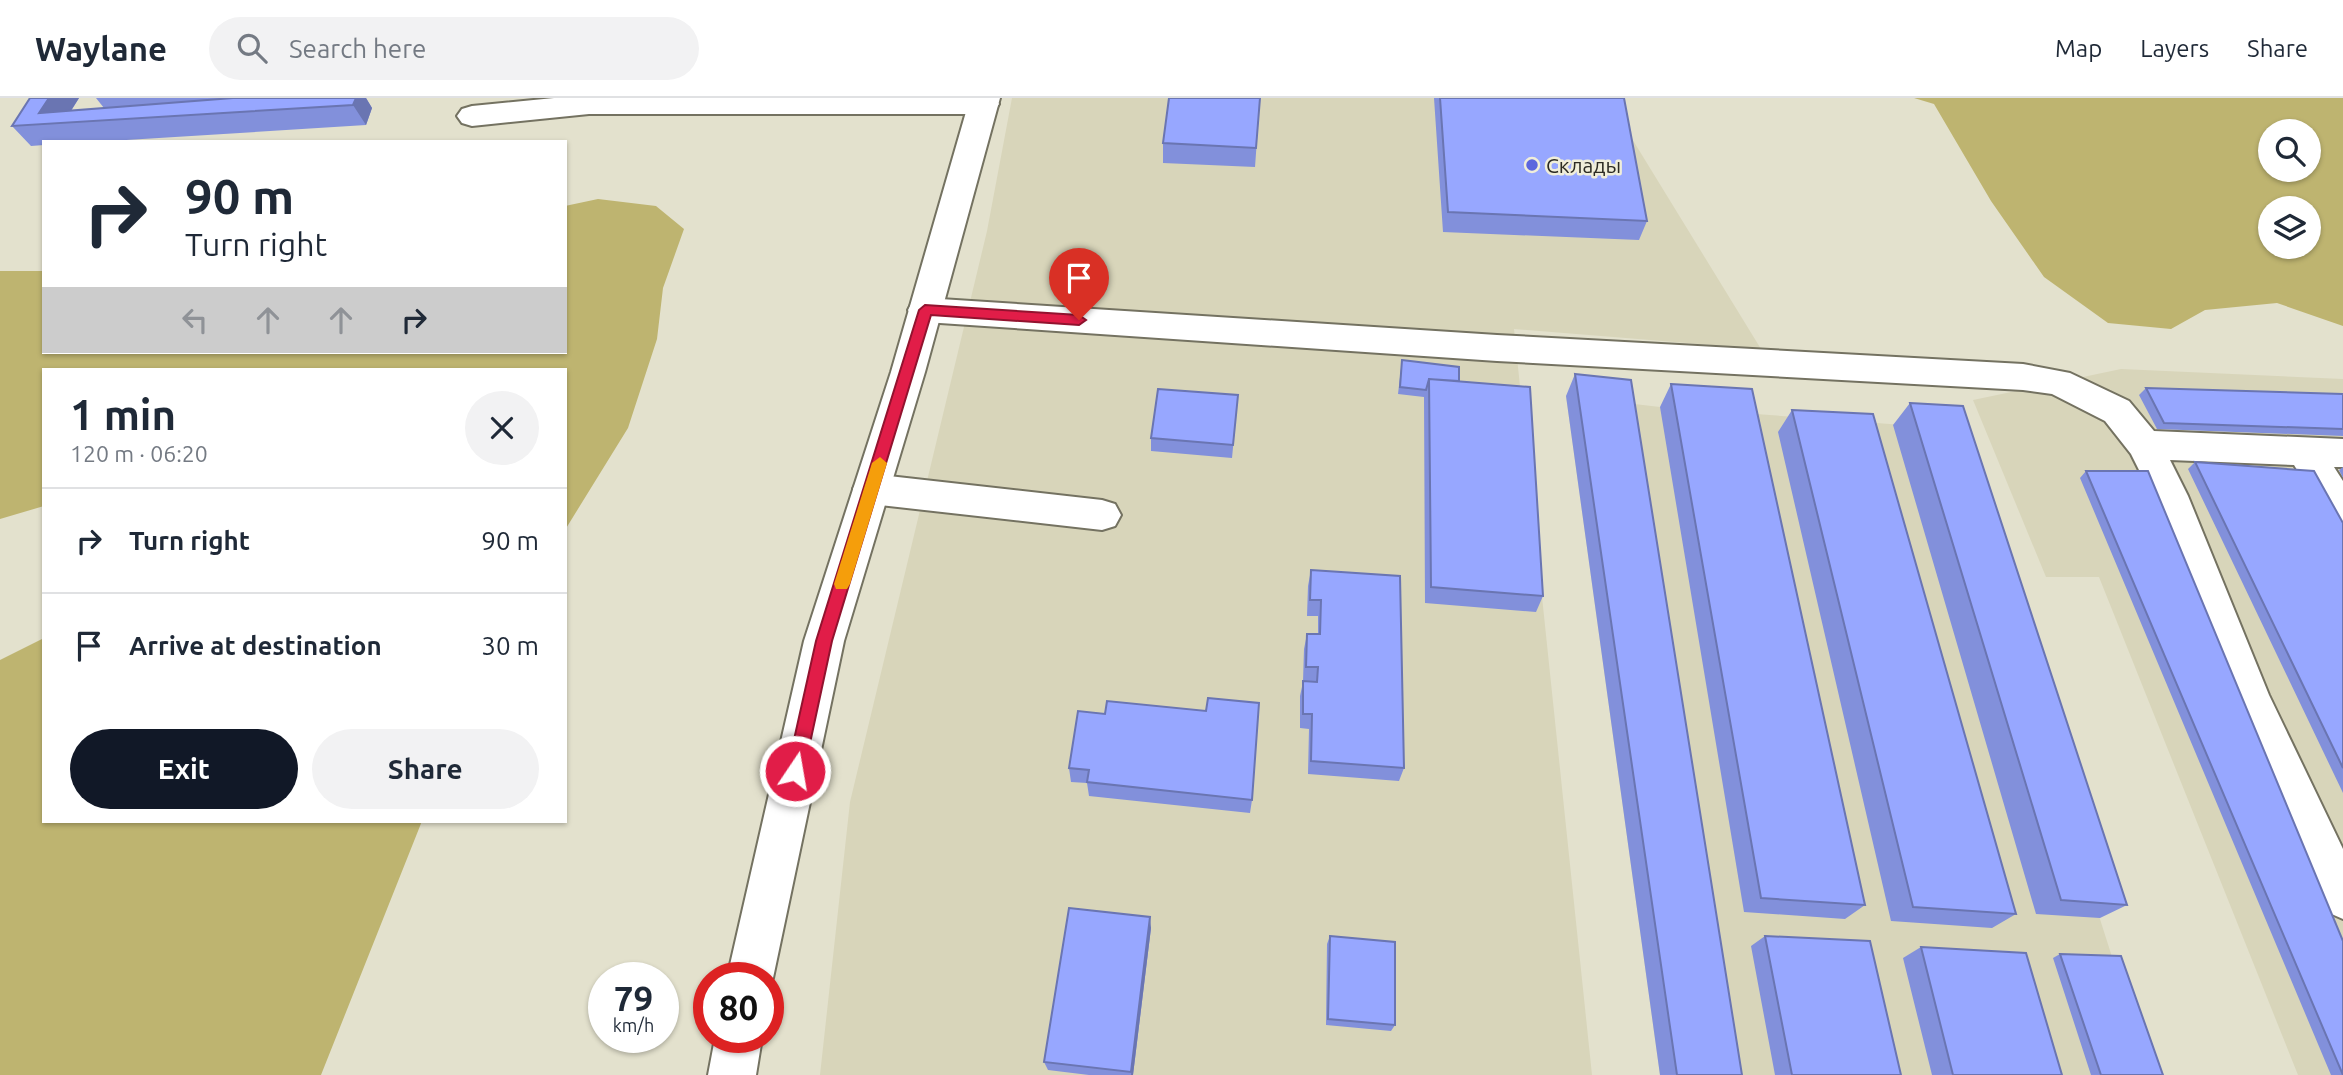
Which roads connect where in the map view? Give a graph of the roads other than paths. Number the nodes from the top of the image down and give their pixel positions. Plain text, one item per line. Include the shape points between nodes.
1 (985, 101) edge
2 (472, 116) dead end
3 (925, 310) junction
4 (2144, 445) junction
5 (2304, 451) junction
6 (2343, 453) edge
7 (872, 489) junction
8 (2343, 512) edge
9 (1102, 515) dead end
10 (2343, 897) edge
11 (754, 962) edge
12 (736, 1053) edge
13 (732, 1075) edge

1 - 2 main road via 589,104
1 - 3 main road
3 - 4 main road via 2023,377 2058,382 2117,411
3 - 7 main road
4 - 5 main road
4 - 10 main road via 2171,496 2250,698
5 - 6 main road
5 - 8 main road
7 - 9 main road
7 - 11 main road via 824,641
12 - 13 main road

